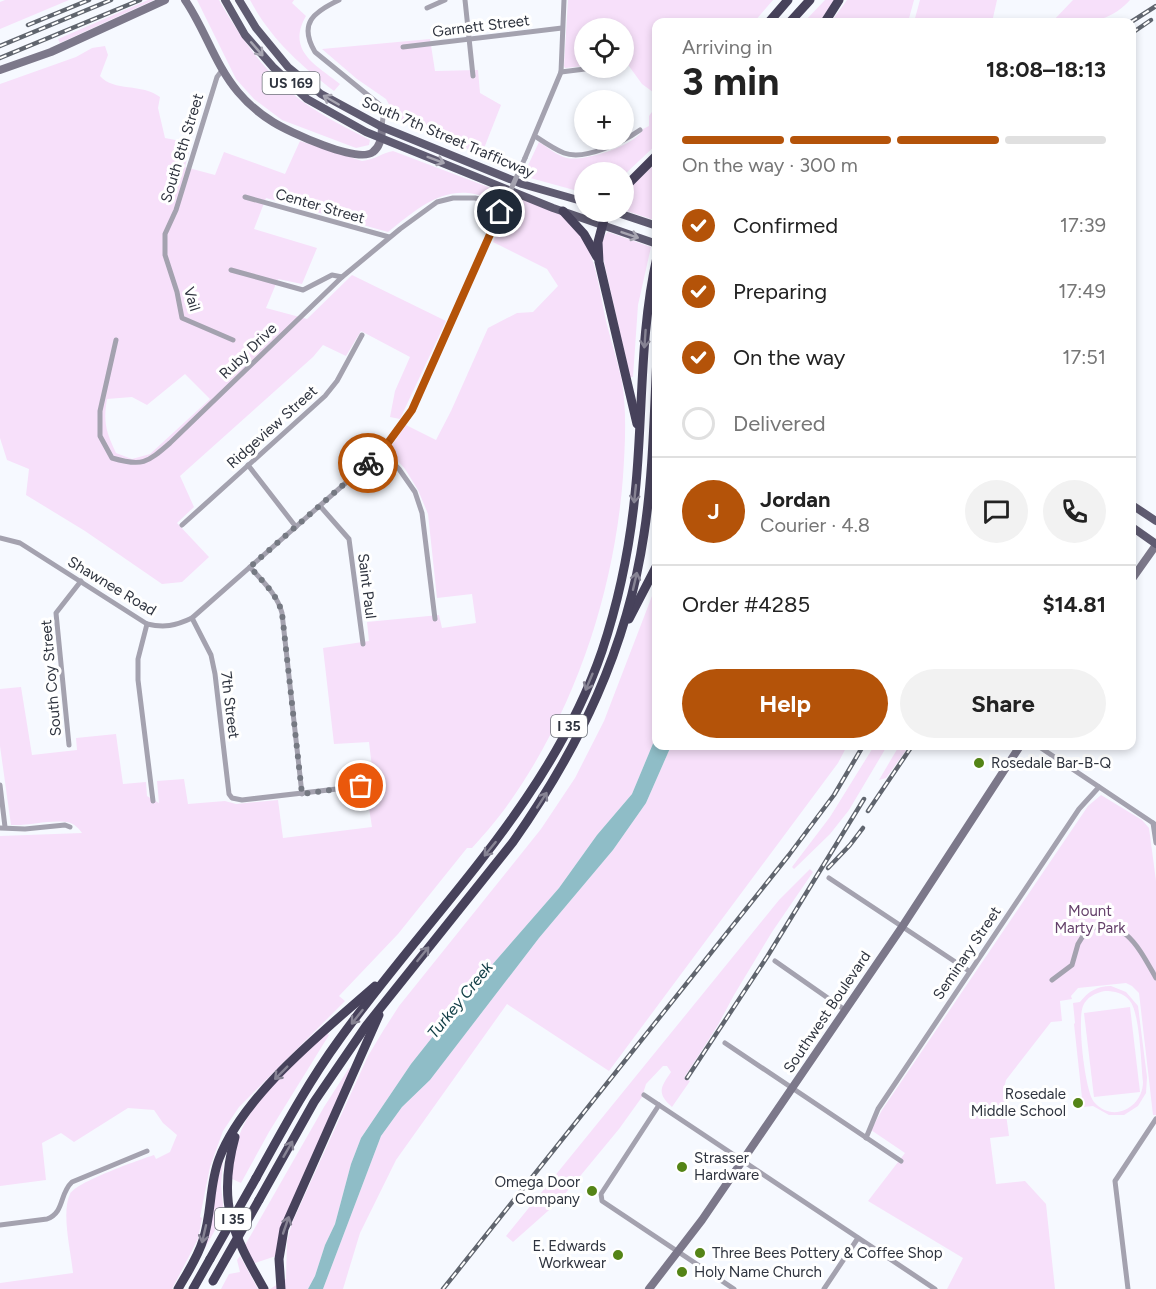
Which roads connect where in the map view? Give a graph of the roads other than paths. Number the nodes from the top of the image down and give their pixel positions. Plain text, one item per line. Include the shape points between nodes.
1 (165, 0) edge
2 (185, 0) edge
3 (225, 0) edge
4 (239, 0) edge
5 (339, 0) edge
6 (445, 0) edge
7 (465, 0) edge
8 (564, 0) edge
9 (788, 0) edge
10 (810, 0) edge
11 (836, 4) edge
12 (427, 8) dead end
13 (772, 18) edge
14 (793, 18) edge
15 (827, 18) edge
16 (562, 28) junction
17 (469, 40) junction
18 (403, 47) dead end
19 (223, 69) junction
20 (0, 70) edge
21 (574, 70) edge
22 (561, 72) junction
23 (473, 76) dead end
24 (382, 127) junction
25 (640, 130) dead end
26 (535, 136) junction
27 (381, 139) junction
28 (652, 160) edge
29 (634, 178) edge
30 (245, 197) dead end
31 (574, 199) edge
32 (503, 207) junction
33 (563, 211) junction
34 (634, 218) edge
35 (604, 222) edge
36 (652, 224) edge
37 (603, 225) junction
38 (165, 234) joint
39 (389, 237) junction
40 (652, 242) edge
41 (599, 262) junction
42 (231, 270) dead end
43 (342, 278) junction
44 (652, 281) edge
45 (362, 335) dead end
46 (116, 340) dead end
47 (233, 340) dead end
48 (640, 435) junction
49 (382, 451) junction
50 (652, 454) edge
51 (248, 465) junction
52 (320, 507) junction
53 (1136, 508) edge
54 (1156, 520) edge
55 (182, 525) dead end
56 (296, 527) junction
57 (1136, 530) edge
58 (0, 538) edge
59 (1156, 545) edge
60 (250, 567) junction
61 (1136, 573) edge
62 (652, 575) edge
63 (81, 582) junction
64 (192, 618) junction
65 (435, 619) dead end
66 (147, 624) junction
67 (620, 637) junction
68 (363, 644) dead end
69 (69, 745) dead end
70 (1017, 750) edge
71 (1044, 750) edge
72 (380, 784) dead end
73 (0, 785) edge
74 (1099, 788) junction
75 (302, 794) junction
76 (153, 801) dead end
77 (1155, 824) edge
78 (3, 827) edge
79 (70, 827) dead end
80 (1156, 843) edge
81 (829, 878) dead end
82 (902, 927) junction
83 (775, 961) dead end
84 (392, 970) junction
85 (969, 971) junction
86 (1156, 978) edge
87 (1052, 980) dead end
88 (386, 999) junction
89 (845, 1010) junction
90 (725, 1043) dead end
91 (792, 1088) junction
92 (644, 1095) dead end
93 (659, 1105) junction
94 (1156, 1119) edge
95 (240, 1120) junction
96 (866, 1138) junction
97 (147, 1151) dead end
98 (742, 1160) junction
99 (901, 1161) dead end
100 (0, 1225) edge
101 (858, 1238) junction
102 (677, 1251) junction
103 (211, 1285) edge
104 (280, 1286) edge
105 (178, 1289) edge
106 (193, 1289) edge
107 (264, 1289) edge
108 (649, 1289) edge
109 (734, 1289) edge
110 (824, 1289) edge
111 (935, 1289) edge
112 (1128, 1289) edge

1 - 20 main road via 51,52
2 - 19 main road
3 -> 27 main road, South 7th Street Trafficway / US 169 via 245,35 307,99
24 -> 4 main road, South 7th Street Trafficway / US 169 via 321,94 288,67
5 - 24 street via 312,17 308,40 315,52 380,105
6 - 12 street
7 - 17 street
8 - 16 street, Shawnee Road
9 - 13 highway
10 - 14 highway
11 - 15 highway
16 - 17 street, Garnett Street
16 - 22 street, Shawnee Road
17 - 18 street, Garnett Street
17 - 23 street
19 - 27 main road via 255,108 301,136 362,155 373,152
19 - 38 street, South 8th Street via 217,77
21 - 22 street
22 - 26 street, Shawnee Road
24 - 27 main road
24 - 31 main road, South 7th Street Trafficway / US 169 via 522,184
25 - 26 street via 624,141 573,156
26 - 32 street, Shawnee Road, bridge
27 -> 33 main road, South 7th Street Trafficway / US 169
28 - 29 highway
30 - 39 street, Center Street
32 - 39 street, Ruby Drive via 475,198 437,202
32 - 49 street, Shawnee Road via 412,410
33 - 37 main road, South 7th Street Trafficway / US 169
33 - 41 highway via 584,234
34 - 36 main road
35 - 37 highway
37 -> 40 main road, South 7th Street Trafficway / US 169
37 - 41 highway via 598,242
38 - 47 street, Vail via 165,255 182,318
39 - 43 street, Ruby Drive
41 - 48 highway
42 - 43 street via 303,290 332,275
43 - 46 street, Ruby Drive via 171,443 152,459 133,464 112,458 100,436 99,411
44 -> 48 highway, I 35
45 - 51 street, Ridgeview Street via 325,396
48 -> 84 highway, I 35 via 633,515 621,585 602,651 581,701 526,801
49 - 52 street, Shawnee Road
49 - 65 street via 415,492 422,513
67 -> 50 highway, I 35 via 646,524
51 - 55 street, Ridgeview Street
51 - 56 street
52 - 56 street, Shawnee Road
52 - 68 street, Saint Paul via 350,539
53 - 54 main road
56 - 60 street, Shawnee Road
57 - 59 main road
58 - 63 street, Shawnee Road via 20,543
59 - 61 main road
60 - 64 street, Shawnee Road
60 - 75 street via 273,592 282,613
62 - 67 highway
63 - 66 street, Shawnee Road
63 - 69 street, South Coy Street via 56,613
64 - 66 street, Shawnee Road via 178,625
64 - 75 street, 7th Street via 211,655 229,794 242,801
66 - 76 street via 138,659 138,680
88 -> 67 highway, I 35 via 513,842 555,780 593,707
70 - 82 main road, Southwest Boulevard
71 - 74 street
72 - 75 street
73 - 78 street
74 - 77 street
74 - 85 street, Seminary Street via 1080,809
77 - 80 street
78 - 79 street
81 - 82 street
82 - 85 street
82 - 89 main road, Southwest Boulevard
83 - 89 street
84 -> 95 highway via 275,1078
84 -> 106 highway, I 35, bridge via 325,1060
85 - 96 street, Seminary Street via 878,1109
86 - 87 street via 1129,936 1102,925 1086,930 1072,965
103 -> 88 highway, I 35, bridge via 314,1102
104 -> 88 highway via 280,1251 290,1213
89 - 91 main road, Southwest Boulevard
90 - 91 street
91 - 96 street
91 - 98 main road, Southwest Boulevard
92 - 93 street
93 - 98 street
93 - 102 street via 601,1194 602,1200
94 - 112 street via 1115,1181
95 -> 105 highway via 216,1169 204,1238
95 - 107 highway via 229,1158 227,1205 239,1244
96 - 99 street
97 - 100 street via 72,1182 54,1216
98 - 101 street
98 - 102 main road, Southwest Boulevard
101 - 110 street
101 - 111 street
102 - 108 main road, Southwest Boulevard
102 - 109 street

